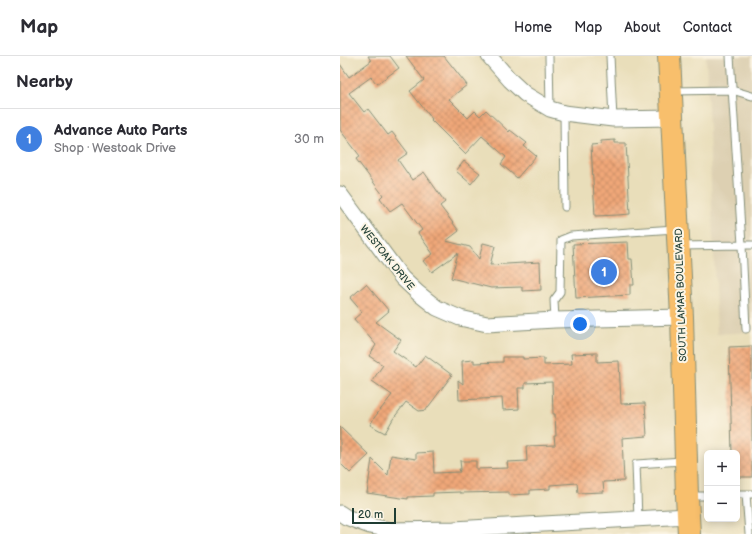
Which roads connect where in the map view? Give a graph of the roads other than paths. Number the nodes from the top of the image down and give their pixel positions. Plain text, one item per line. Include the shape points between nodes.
1 (489, 56) edge
2 (549, 56) edge
3 (610, 56) edge
4 (669, 56) edge
5 (730, 56) edge
6 (732, 90) junction
7 (671, 91) junction
8 (752, 96) edge
9 (557, 111) junction
10 (613, 118) junction
11 (672, 118) junction
12 (340, 194) edge
13 (565, 207) dead end
14 (678, 237) junction
15 (742, 245) junction
16 (752, 246) edge
17 (682, 317) junction
18 (555, 320) junction
19 (746, 329) dead end
20 (686, 461) junction
21 (749, 494) edge
22 (693, 511) edge
23 (340, 513) edge
24 (638, 519) junction
25 (454, 532) edge
26 (750, 534) edge

1 - 9 street via 525,94
2 - 9 lane
3 - 10 lane
4 - 7 main road, SOUTH LAMAR BOULEVARD
5 - 6 lane
6 - 7 lane
6 - 8 lane
6 - 15 lane
7 - 11 main road, SOUTH LAMAR BOULEVARD
9 - 10 street
9 - 13 lane
10 - 11 street
11 - 14 main road, SOUTH LAMAR BOULEVARD
12 - 18 street, WESTOAK DRIVE via 402,278 437,308 460,318 487,324
14 - 15 lane
14 - 17 main road, SOUTH LAMAR BOULEVARD
14 - 18 lane via 570,236 561,240 560,292 554,300
15 - 16 lane
15 - 19 lane
17 - 18 street, WESTOAK DRIVE
17 - 20 main road, SOUTH LAMAR BOULEVARD
20 - 22 main road, SOUTH LAMAR BOULEVARD
20 - 24 lane via 636,464
21 - 26 lane
22 - 24 street
23 - 25 street via 370,526 392,530
24 - 25 street

